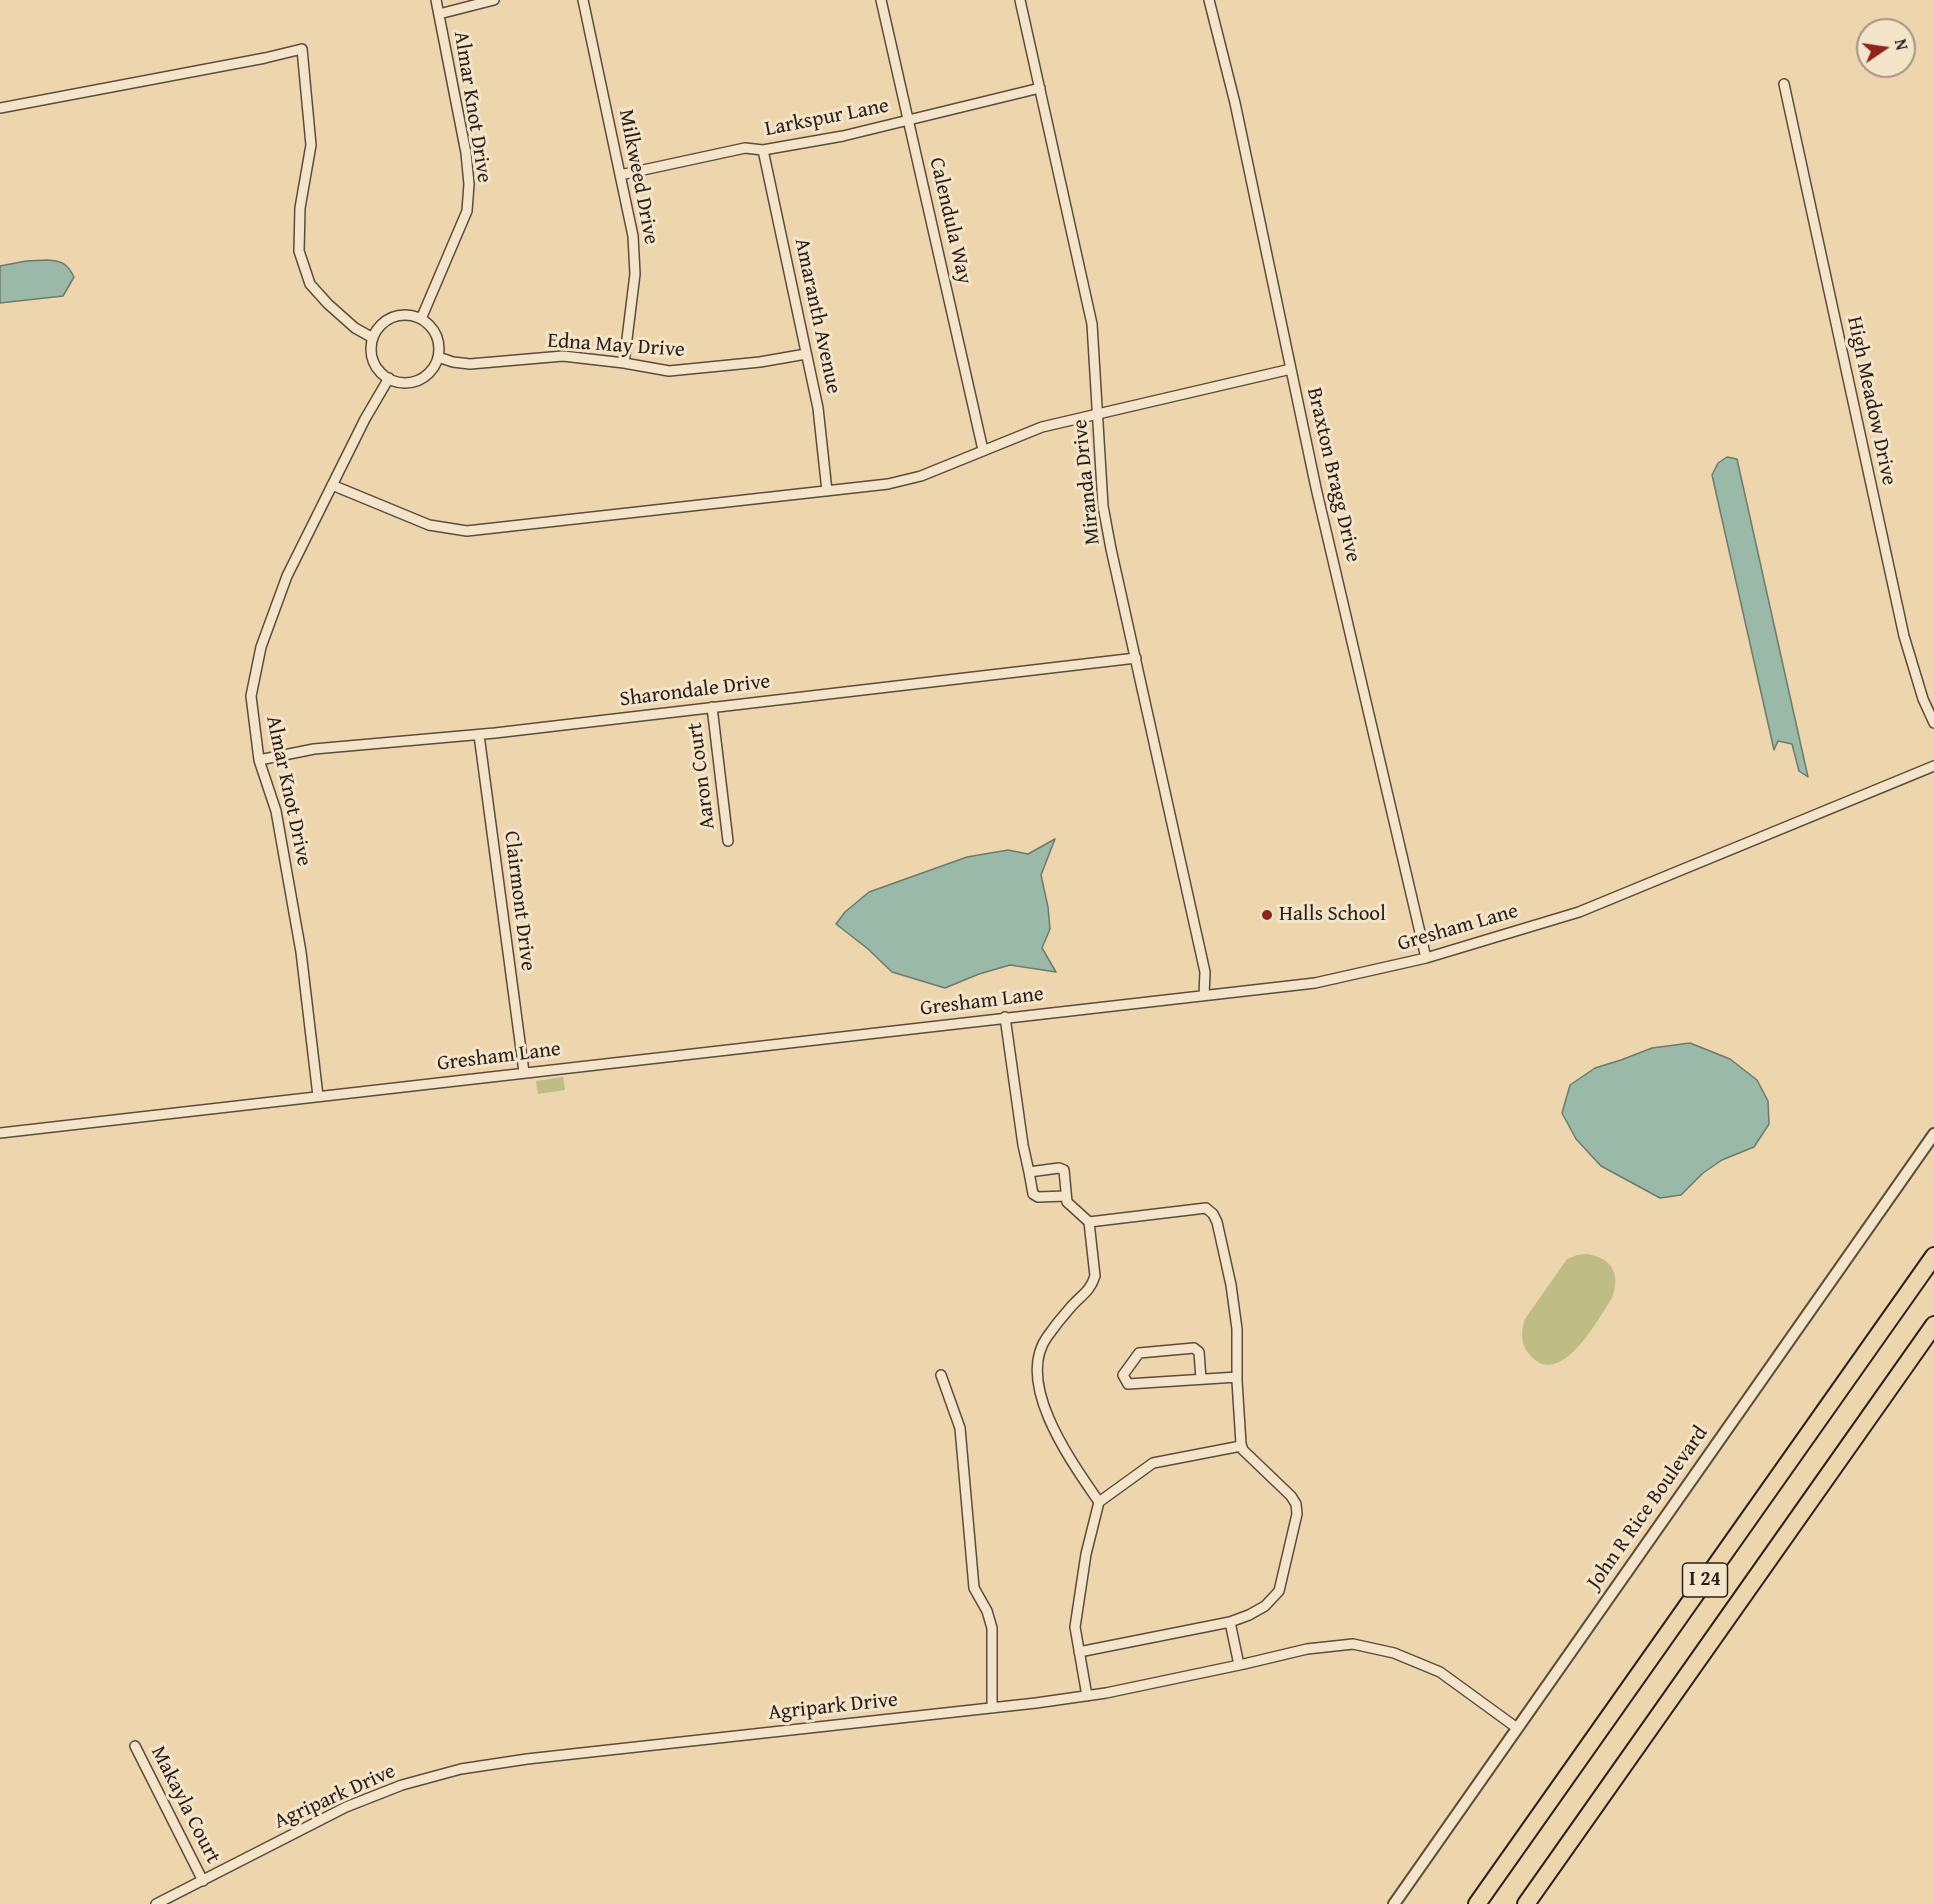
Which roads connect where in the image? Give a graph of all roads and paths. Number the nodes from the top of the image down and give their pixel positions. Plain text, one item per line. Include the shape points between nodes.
1 (436, 0) edge
2 (494, 0) edge
3 (583, 0) edge
4 (881, 0) edge
5 (1020, 0) edge
6 (1209, 0) edge
7 (439, 14) junction
8 (1784, 84) dead end
9 (1040, 88) junction
10 (0, 108) edge
11 (908, 120) junction
12 (763, 150) junction
13 (620, 175) junction
14 (421, 319) junction
15 (373, 338) junction
16 (806, 354) junction
17 (438, 357) junction
18 (624, 363) junction
19 (1291, 369) junction
20 (389, 378) junction
21 (1098, 413) junction
22 (984, 450) junction
23 (332, 485) junction
24 (827, 491) junction
25 (1136, 658) junction
26 (712, 707) junction
27 (1934, 723) edge
28 (479, 735) junction
29 (259, 760) junction
30 (1934, 766) edge
31 (728, 841) dead end
32 (1426, 957) junction
33 (1204, 995) junction
34 (1005, 1017) junction
35 (524, 1072) junction
36 (318, 1096) junction
37 (0, 1133) edge
38 (1934, 1134) edge
39 (1029, 1172) junction
40 (1066, 1196) junction
41 (1089, 1222) junction
42 (1934, 1256) edge
43 (1934, 1325) edge
44 (941, 1375) dead end
45 (1237, 1377) junction
46 (1201, 1379) junction
47 (1241, 1446) junction
48 (1100, 1502) junction
49 (1230, 1622) junction
50 (1079, 1652) junction
51 (1239, 1665) junction
52 (1087, 1696) junction
53 (992, 1708) junction
54 (1517, 1728) junction
55 (135, 1746) dead end
56 (203, 1881) junction
57 (156, 1904) edge
58 (1394, 1904) edge
59 (1477, 1904) edge
60 (1526, 1904) edge

1 - 7 street, Almar Knot Drive
2 - 7 street
3 - 13 street, Milkweed Drive
4 - 11 street, Calendula Way
5 - 9 street, Miranda Drive
6 - 19 street, Braxton Bragg Drive via 1235,103
7 - 14 street, Almar Knot Drive via 466,153 469,191 467,211
8 - 27 street, High Meadow Drive via 1904,636
9 - 11 street, Larkspur Lane
9 - 21 street, Miranda Drive via 1092,324
10 - 15 street via 302,49 311,145 300,208 299,251 310,284 348,322
11 - 12 street, Larkspur Lane
11 - 22 street, Calendula Way
12 - 13 street, Larkspur Lane via 745,148
12 - 16 street, Amaranth Avenue
13 - 18 street, Milkweed Drive via 635,253
14 - 15 street via 409,315 390,319
14 - 17 street via 436,336
15 - 20 street via 373,358
16 - 18 street, Edna May Drive via 684,371
16 - 24 street, Amaranth Avenue via 818,408
17 - 18 street, Edna May Drive via 461,363 563,356
17 - 20 street via 420,380 408,383
19 - 21 street
19 - 32 street, Braxton Bragg Drive
20 - 23 street, Almar Knot Drive
21 - 22 street via 1042,427
21 - 25 street, Miranda Drive via 1103,506
22 - 24 street via 921,477
23 - 24 street via 429,525 467,531
23 - 29 street, Almar Knot Drive via 287,576 261,647 251,696
25 - 26 street, Sharondale Drive
25 - 33 street, Miranda Drive via 1205,972
26 - 28 street, Sharondale Drive
26 - 31 street, Aaron Court
28 - 29 street, Sharondale Drive via 314,749
28 - 35 street, Clairmont Drive
29 - 36 street, Almar Knot Drive via 283,846 301,952
30 - 32 street, Gresham Lane via 1579,912
32 - 33 street, Gresham Lane via 1315,983
33 - 34 street, Gresham Lane
34 - 35 street, Gresham Lane
34 - 39 street
35 - 36 street, Gresham Lane
36 - 37 street, Gresham Lane
38 - 54 street, John R Rice Boulevard
39 - 40 street via 1033,1194
39 - 40 street via 1064,1170
40 - 41 street via 1067,1202
41 - 45 street via 1206,1208 1213,1214 1231,1285 1237,1329
41 - 48 street via 1095,1276 1092,1285 1046,1339 1040,1352 1039,1380 1049,1419 1063,1448
42 - 59 highway, I 24
43 - 60 highway, I 24
44 - 53 street via 960,1428 974,1588 992,1628
45 - 46 street
45 - 47 street
46 - 46 street via 1128,1384 1123,1375 1139,1353 1194,1348 1199,1352
47 - 48 street via 1153,1463
47 - 49 street via 1291,1496 1297,1514 1279,1591 1265,1606
48 - 50 street via 1086,1554 1076,1617
49 - 50 street
49 - 51 street
50 - 52 street
51 - 52 street, Agripark Drive
51 - 54 street, Agripark Drive via 1307,1649 1353,1644 1394,1653 1440,1672
52 - 53 street, Agripark Drive
53 - 56 street, Agripark Drive via 538,1757 461,1769 402,1785 346,1807
54 - 58 street, John R Rice Boulevard
55 - 56 street, Makayla Court
56 - 57 street, Agripark Drive

